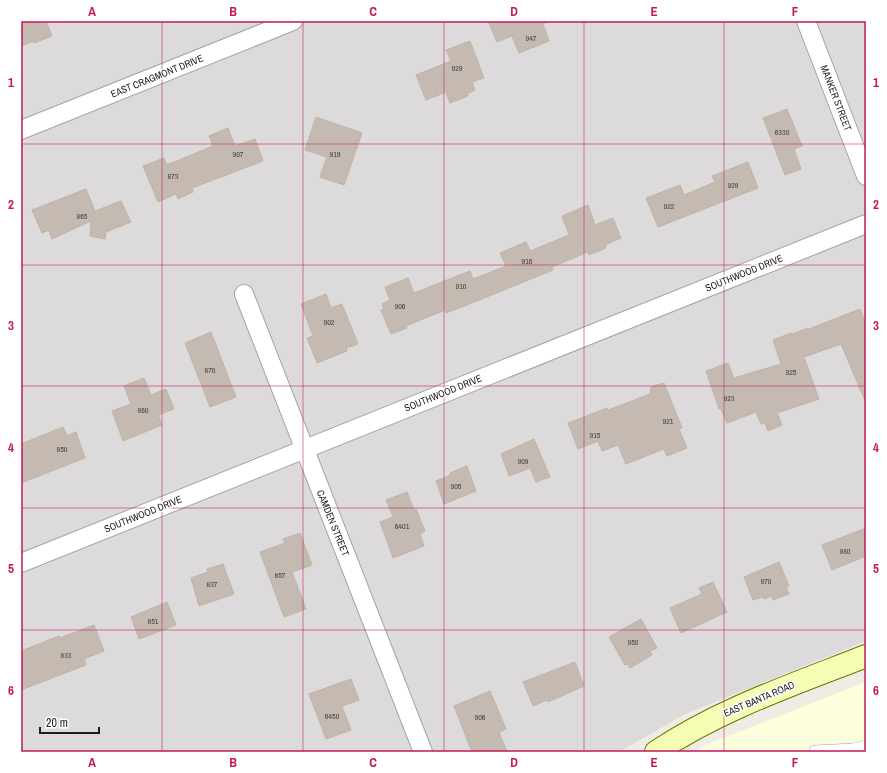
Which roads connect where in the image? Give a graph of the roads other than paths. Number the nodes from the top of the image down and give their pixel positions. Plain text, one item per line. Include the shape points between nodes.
1 (293, 21) edge
2 (806, 21) edge
3 (21, 130) edge
4 (866, 176) edge
5 (866, 224) edge
6 (244, 294) dead end
7 (304, 449) junction
8 (21, 562) edge
9 (866, 656) edge
10 (866, 745) edge
11 (814, 750) dead end
12 (424, 752) edge
13 (656, 752) edge

1 - 3 street, EAST CRAGMONT DRIVE
2 - 4 street, MANKER STREET
5 - 7 street, SOUTHWOOD DRIVE
6 - 7 street, CAMDEN STREET
7 - 8 street, SOUTHWOOD DRIVE
7 - 12 street, CAMDEN STREET
9 - 13 street, EAST BANTA ROAD via 737,707
10 - 11 lane

